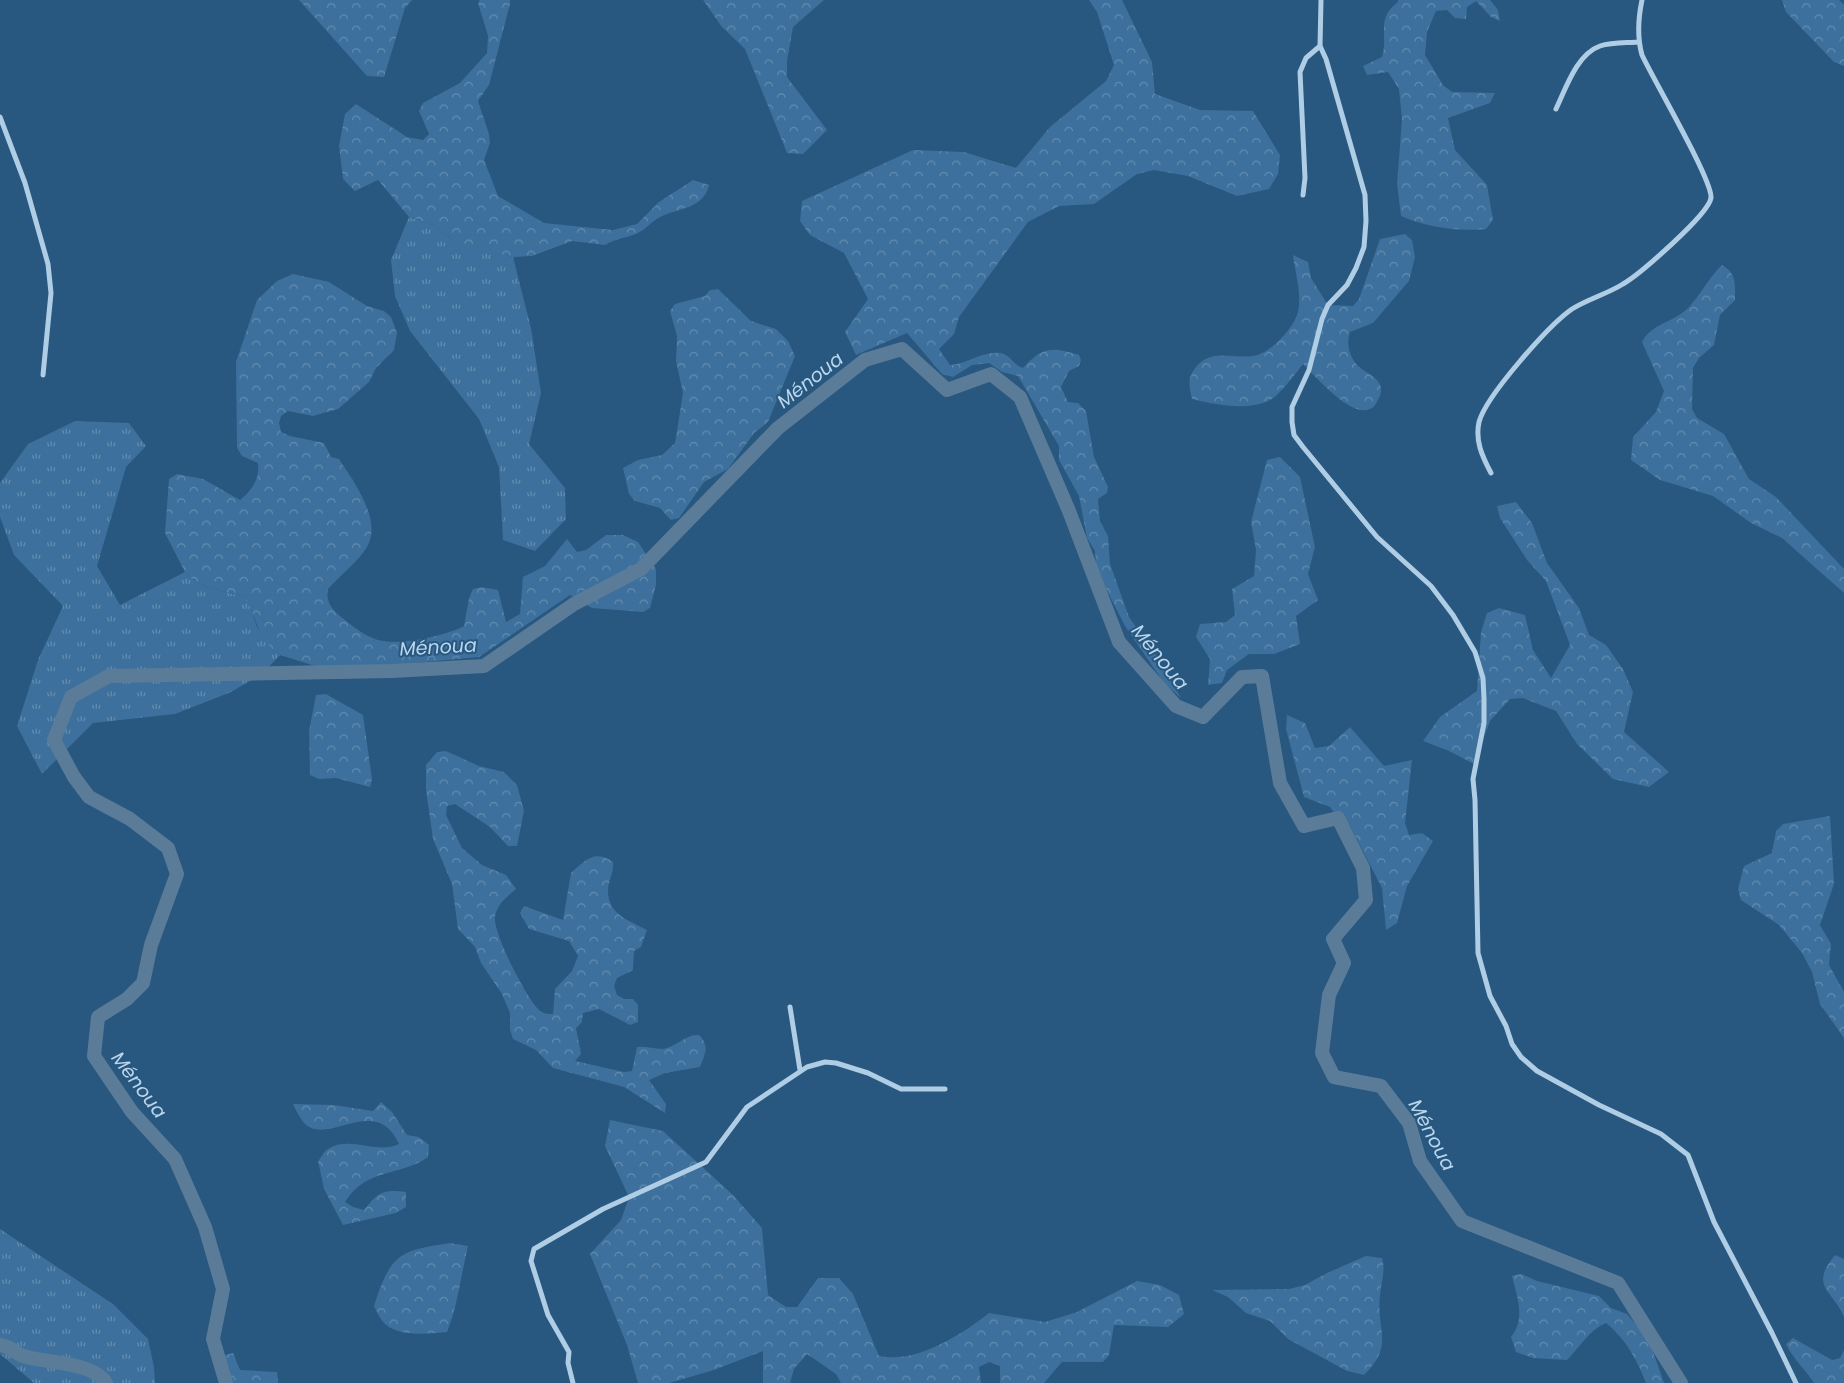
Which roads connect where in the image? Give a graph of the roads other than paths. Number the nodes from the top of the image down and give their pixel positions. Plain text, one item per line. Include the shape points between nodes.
1 (1321, 0) edge
2 (1642, 0) edge
3 (1638, 42) junction
4 (1320, 46) junction
5 (1556, 108) dead end
6 (0, 117) edge
7 (1303, 195) dead end
8 (43, 375) dead end
9 (1491, 472) dead end
10 (790, 1007) dead end
11 (800, 1070) junction
12 (945, 1089) dead end
13 (573, 1383) edge
14 (1796, 1383) edge

1 - 4 street
2 - 3 street
3 - 5 street via 1610,43 1592,50 1570,78
3 - 9 street via 1652,76 1701,166 1710,190 1708,206 1694,223 1633,277 1573,308 1534,346 1490,400 1479,422 1480,453
4 - 7 street via 1306,58 1300,72
4 - 14 street via 1365,194 1366,222 1364,247 1356,268 1347,285 1328,305 1309,370 1292,407 1294,434 1385,546 1432,586 1474,652 1483,678 1484,699 1484,723 1473,779 1477,936 1490,996 1512,1044 1521,1058 1537,1071 1661,1134 1688,1155 1714,1222
6 - 8 street via 25,183 48,264 51,293
10 - 11 street
11 - 12 street via 825,1062 836,1063 868,1073 901,1089
11 - 13 street via 747,1107 706,1162 603,1209 534,1249 531,1261 548,1315 569,1352

